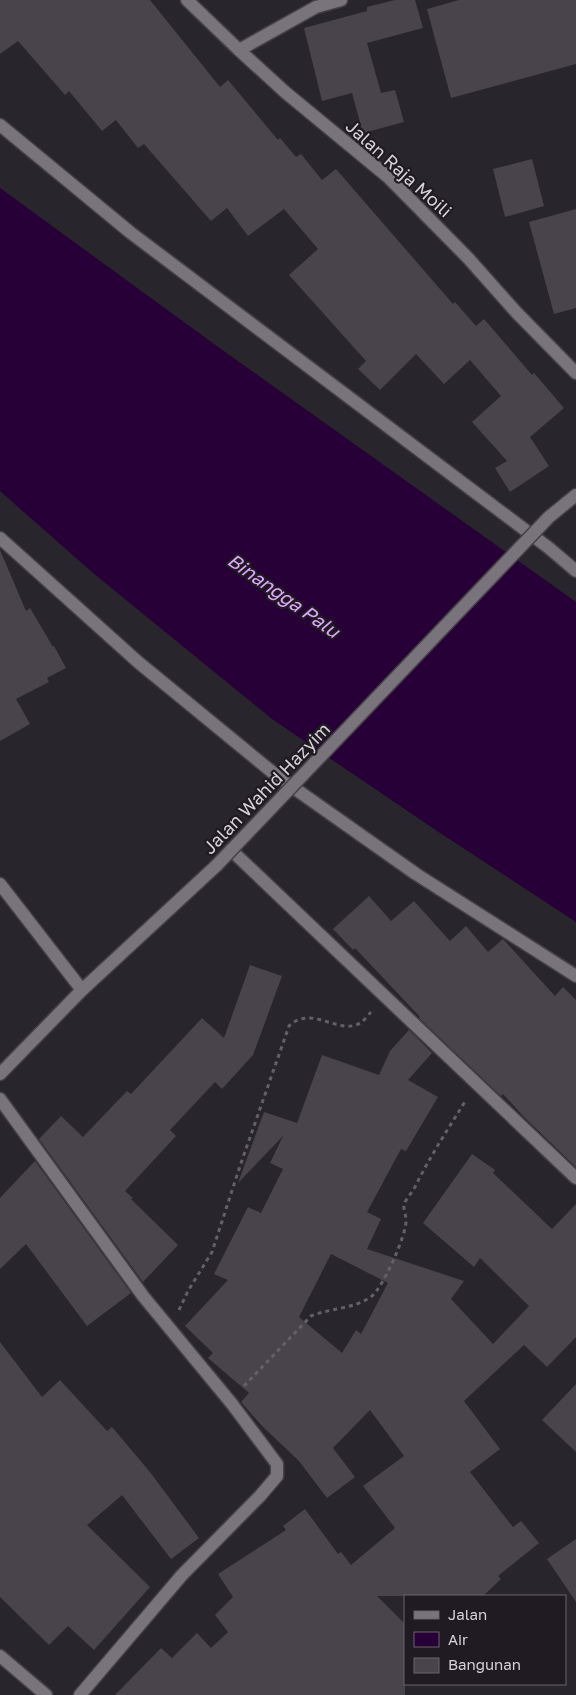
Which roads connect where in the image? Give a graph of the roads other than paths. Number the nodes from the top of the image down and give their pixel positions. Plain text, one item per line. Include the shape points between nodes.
1 (187, 0) edge
2 (341, 0) edge
3 (239, 50) junction
4 (0, 125) edge
5 (576, 372) edge
6 (576, 495) edge
7 (0, 538) edge
8 (576, 571) edge
9 (231, 850) junction
10 (0, 884) edge
11 (576, 976) edge
12 (82, 990) junction
13 (0, 1074) edge
14 (0, 1099) edge
15 (576, 1178) edge
16 (0, 1656) edge
17 (46, 1695) edge
18 (80, 1695) edge

1 - 3 street, Jalan Raja Moili
2 - 3 street via 316,7
3 - 5 street, Jalan Raja Moili via 388,177
4 - 8 street via 131,233
6 - 9 street, Jalan Wahid Hazyim, bridge via 549,517
7 - 11 street via 138,662 277,776 416,874
9 - 12 street, Jalan Wahid Hazyim, bridge
9 - 15 street
10 - 12 street
12 - 13 street, Jalan Wahid Hazyim
14 - 18 street via 143,1296 278,1464 277,1476 260,1496 182,1575
16 - 17 street

